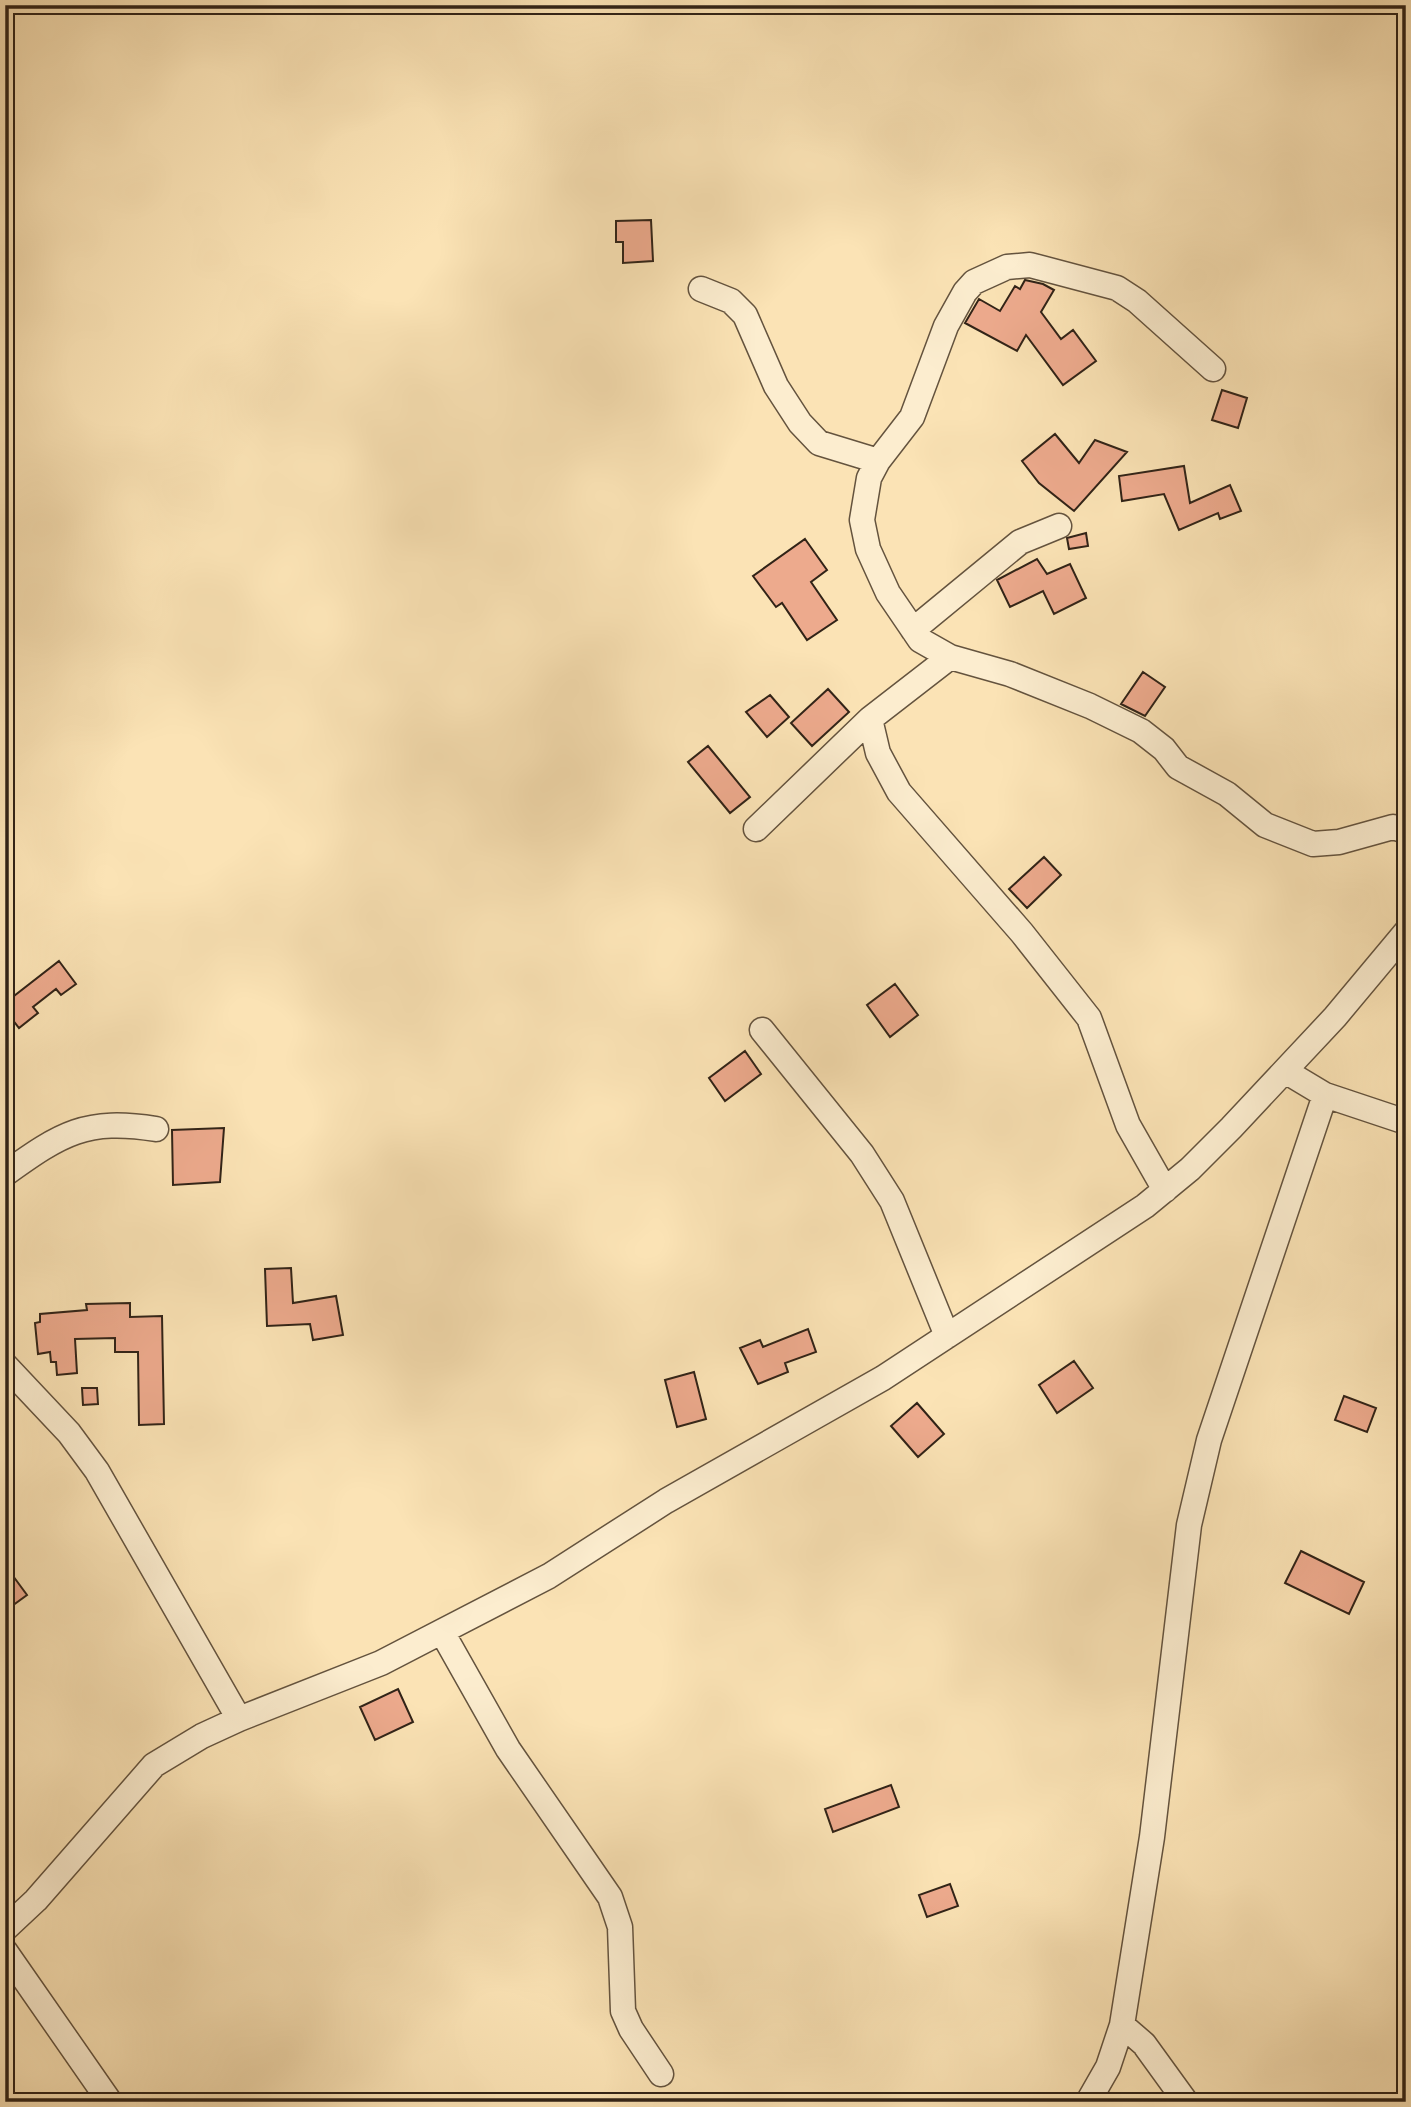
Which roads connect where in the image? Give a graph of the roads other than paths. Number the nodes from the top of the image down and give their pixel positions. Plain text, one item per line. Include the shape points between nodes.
1 (701, 289) dead end
2 (1213, 369) dead end
3 (878, 461) junction
4 (1059, 526) dead end
5 (913, 630) junction
6 (950, 657) junction
7 (870, 719) junction
8 (755, 829) dead end
9 (1406, 831) edge
10 (1406, 932) edge
11 (762, 1030) dead end
12 (1284, 1071) junction
13 (1325, 1095) junction
14 (1406, 1122) edge
15 (156, 1129) dead end
16 (5, 1174) edge
17 (1165, 1190) junction
18 (947, 1336) junction
19 (5, 1365) edge
20 (442, 1632) junction
21 (239, 1720) junction
22 (7, 1926) edge
23 (5, 1951) edge
24 (1122, 2025) junction
25 (660, 2074) dead end
26 (110, 2102) edge
27 (1088, 2102) edge
28 (1186, 2102) edge

1 - 3 street via 731,301 745,315 776,386 818,443
2 - 3 street via 1117,288 1030,265 1007,267 974,282 965,292 946,326 912,417
3 - 5 street via 869,478 862,520 868,549 888,593
4 - 5 street via 1020,542
5 - 6 street via 920,640
6 - 7 street
6 - 9 street via 1010,674 1141,731 1178,767 1286,835 1313,844 1393,827
7 - 8 street
7 - 17 street via 878,753 899,792 1089,1018 1128,1125
10 - 12 street
11 - 18 street via 862,1154 892,1201
12 - 13 street
12 - 17 street
13 - 14 street
13 - 24 street via 1209,1440 1189,1525 1152,1837
15 - 16 street via 119,1123 94,1125 69,1134
17 - 18 street
18 - 20 street via 883,1378 666,1501 550,1576
19 - 21 street via 69,1433 97,1471
20 - 21 street via 381,1663
20 - 25 street via 508,1749 610,1897 620,1927 623,2011
21 - 22 street via 155,1765 45,1890
23 - 26 street
24 - 27 street via 1108,2067
24 - 28 street via 1144,2044

